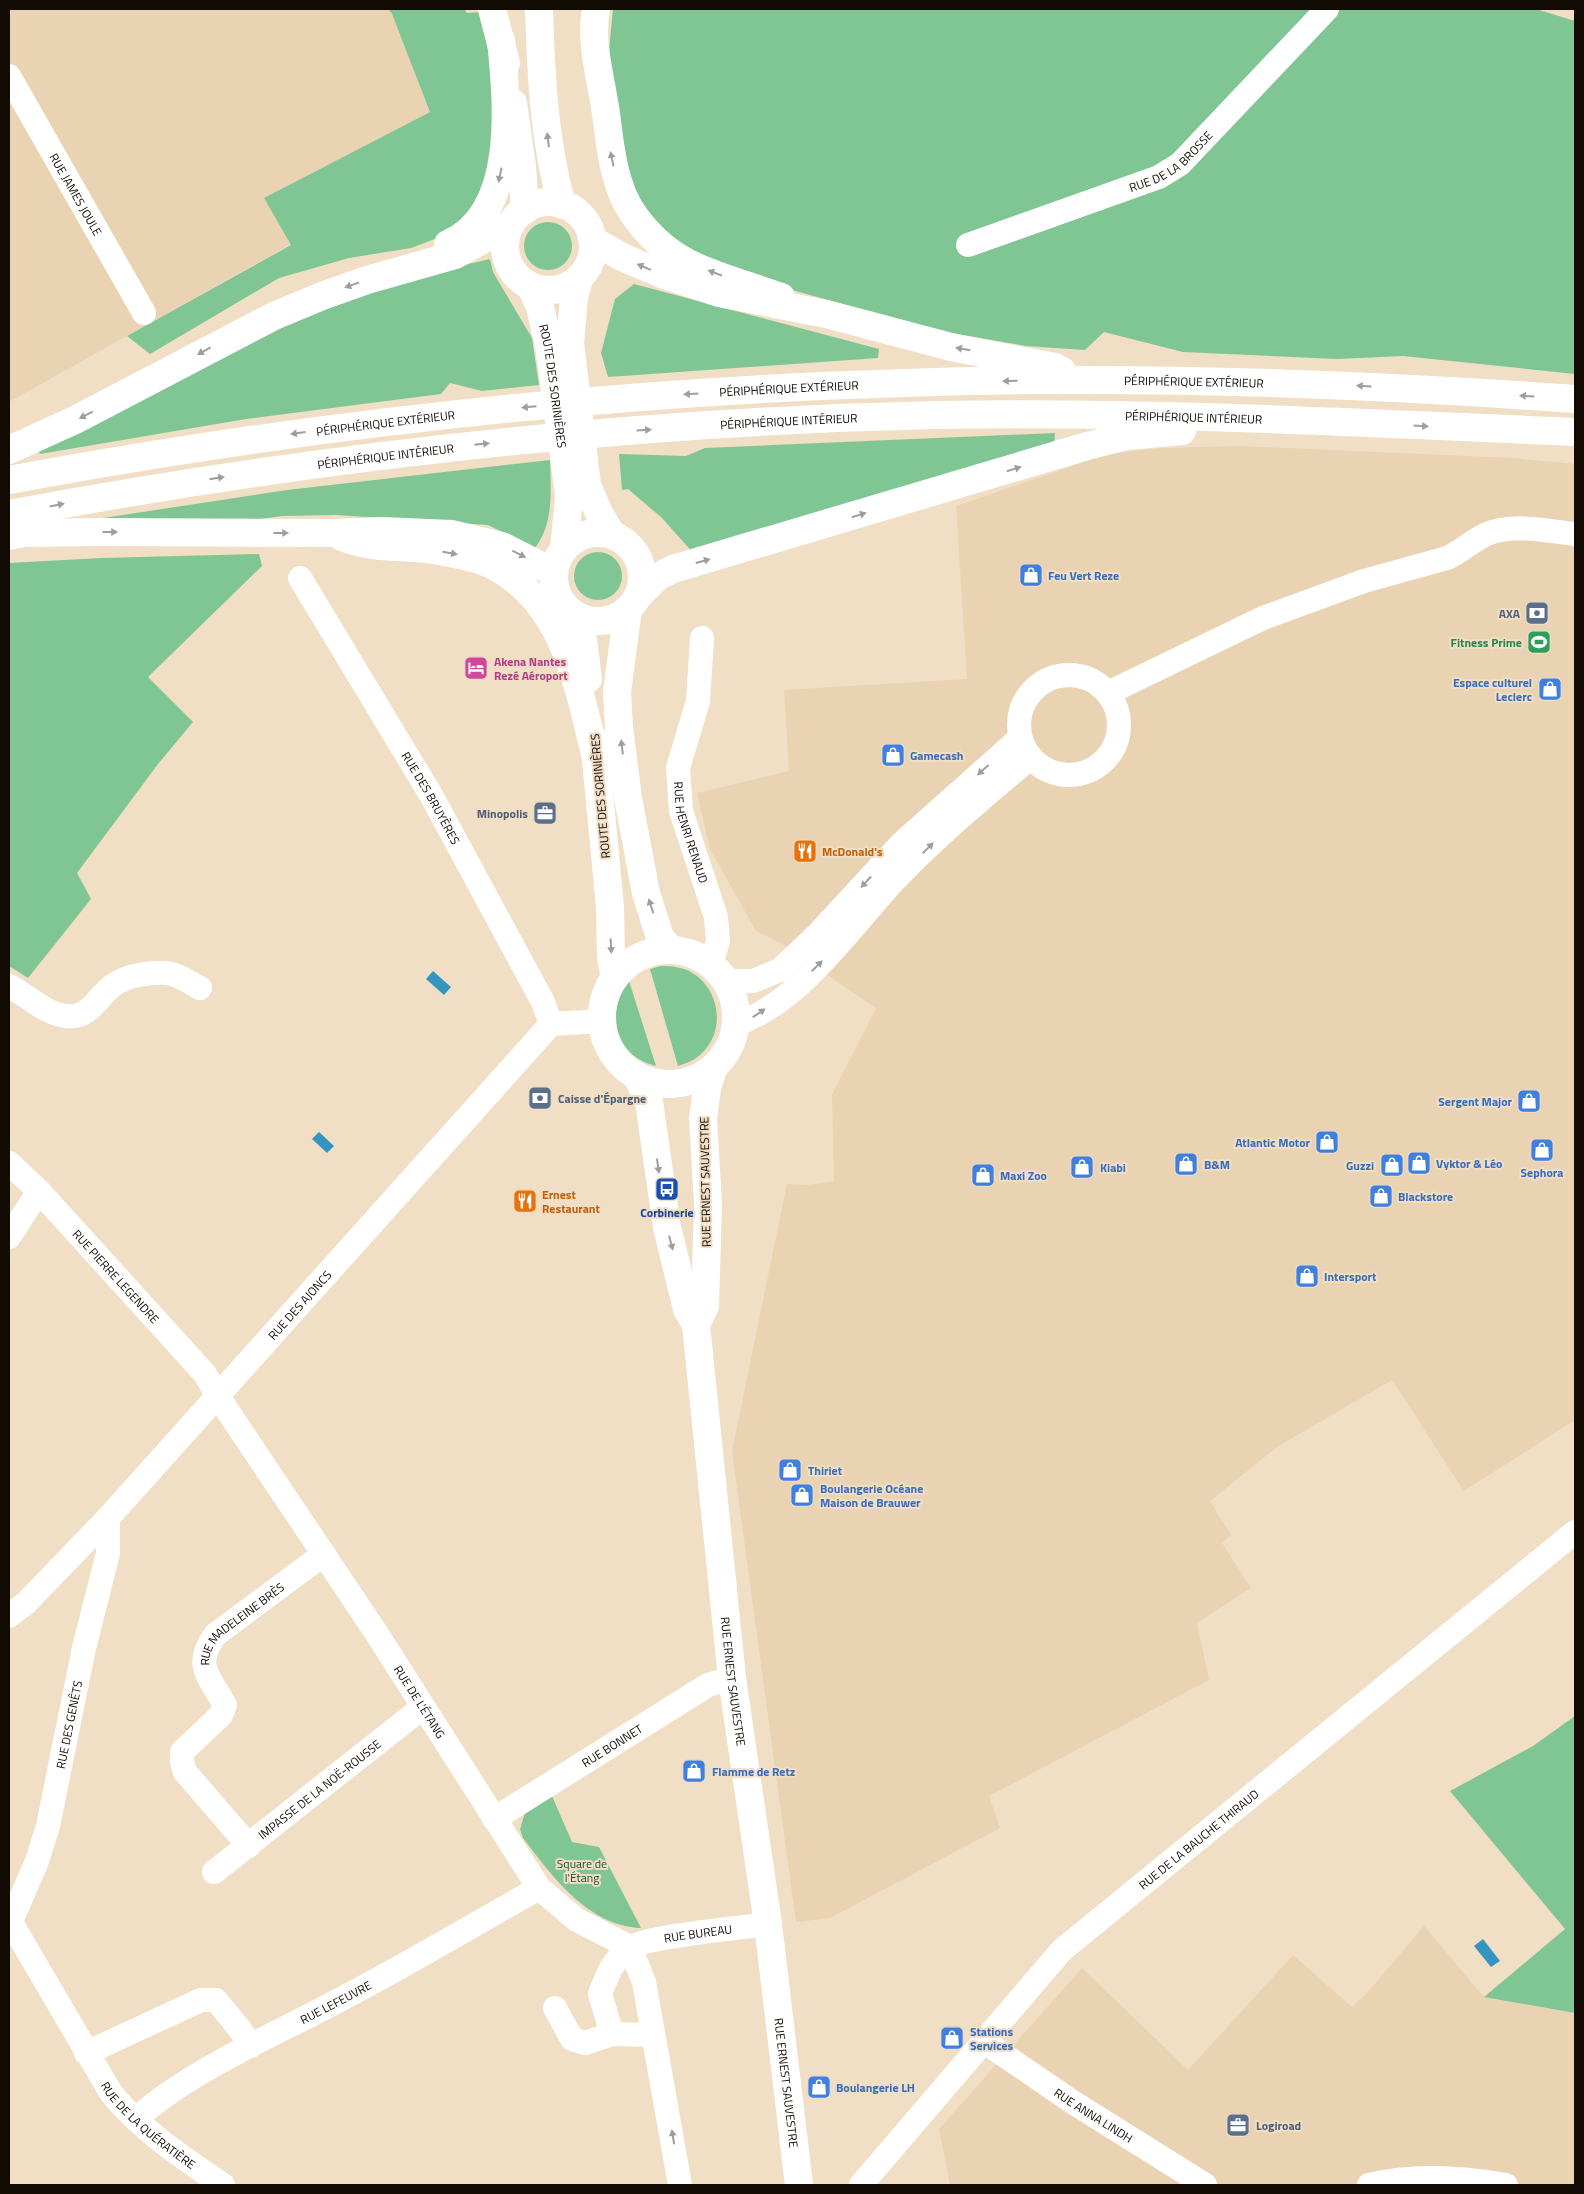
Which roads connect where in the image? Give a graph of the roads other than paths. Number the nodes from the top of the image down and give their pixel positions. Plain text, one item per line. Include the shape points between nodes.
1 (492, 9) edge
2 (539, 9) edge
3 (596, 9) edge
4 (1327, 9) edge
5 (500, 40) junction
6 (9, 76) edge
7 (562, 205) junction
8 (518, 217) junction
9 (592, 240) junction
10 (968, 245) dead end
11 (399, 270) junction
12 (579, 278) junction
13 (531, 287) junction
14 (144, 313) dead end
15 (826, 314) junction
16 (560, 345) junction
17 (1076, 380) junction
18 (1575, 399) edge
19 (1302, 420) junction
20 (1575, 432) edge
21 (9, 450) edge
22 (9, 480) edge
23 (578, 486) junction
24 (9, 514) edge
25 (334, 533) junction
26 (1575, 534) edge
27 (612, 535) junction
28 (9, 536) edge
29 (559, 560) junction
30 (300, 578) dead end
31 (633, 602) junction
32 (578, 616) junction
33 (702, 638) dead end
34 (1108, 693) junction
35 (1025, 748) junction
36 (596, 758) junction
37 (670, 950) junction
38 (719, 973) junction
39 (615, 977) junction
40 (9, 986) edge
41 (200, 988) dead end
42 (602, 1021) junction
43 (551, 1024) junction
44 (736, 1024) junction
45 (713, 1069) junction
46 (637, 1076) junction
47 (9, 1163) edge
48 (39, 1191) junction
49 (9, 1238) edge
50 (696, 1325) junction
51 (216, 1396) junction
52 (108, 1518) junction
53 (1575, 1532) edge
54 (324, 1554) junction
55 (9, 1616) edge
56 (732, 1678) junction
57 (423, 1707) junction
58 (494, 1819) junction
59 (249, 1846) junction
60 (214, 1872) dead end
61 (539, 1888) junction
62 (10, 1922) edge
63 (768, 1924) junction
64 (630, 1948) junction
65 (555, 2008) dead end
66 (612, 2034) junction
67 (653, 2035) junction
68 (985, 2042) junction
69 (252, 2046) junction
70 (86, 2053) junction
71 (136, 2119) junction
72 (223, 2185) edge
73 (680, 2185) edge
74 (799, 2185) edge
75 (861, 2185) edge
76 (1205, 2185) edge
77 (1369, 2185) edge
78 (1506, 2185) edge

1 - 5 main road
7 -> 2 main road via 552,168 542,89
15 -> 3 main road via 688,262 646,230 628,206 618,183 596,50
4 - 10 street, RUE DE LA BROSSE via 1180,164 1159,177
5 - 8 main road via 508,71 522,166
5 -> 11 main road via 505,150 498,183 488,206 476,224 459,240 418,257
6 - 14 street, RUE JAMES JOULE
7 - 8 main road via 541,203
7 - 9 main road via 582,218
8 - 11 main road via 455,255
8 - 13 main road via 506,236 507,260 516,276
9 - 12 main road via 590,263
15 -> 9 main road via 719,293 659,273
11 -> 21 main road via 274,316 75,420
12 - 13 main road via 559,289
12 - 16 main road, ROUTE DES SORINIÈRES
13 - 16 main road, ROUTE DES SORINIÈRES
17 -> 15 main road via 1056,367 952,347
16 - 23 main road, ROUTE DES SORINIÈRES
18 -> 17 main road, PÉRIPHÉRIQUE EXTÉRIEUR via 1357,385
17 -> 22 main road, PÉRIPHÉRIQUE EXTÉRIEUR via 830,386 514,408 198,447
19 -> 20 main road, PÉRIPHÉRIQUE INTÉRIEUR
24 -> 19 main road, PÉRIPHÉRIQUE INTÉRIEUR via 155,488 340,461 625,432 933,415 1133,414
31 -> 19 main road via 657,577 673,569 1088,446 1158,432 1268,431
23 - 27 main road, ROUTE DES SORINIÈRES
23 - 29 main road, ROUTE DES SORINIÈRES via 569,499
28 -> 25 main road via 98,532
25 -> 29 main road via 382,530 452,534
25 -> 36 main road via 356,543 428,549 470,557 523,584 554,624 568,653
26 - 34 street via 1518,529 1486,534 1447,558 1364,581 1262,618
27 - 29 main road via 599,532 574,539
27 - 31 main road via 636,554 642,575
29 - 32 main road via 556,593 569,611
30 - 43 street, RUE DES BRUYÈRES via 431,795 543,1002
31 - 32 main road via 615,618 605,621 590,621
37 -> 31 main road, ROUTE DES SORINIÈRES via 660,937 646,893 628,798 619,727 617,692
32 - 36 main road, ROUTE DES SORINIÈRES
33 - 38 street, RUE HENRI RENAUD via 698,701 678,768 680,811 716,917
34 - 35 street via 1097,682 1083,676 1053,676 1040,683 1022,706 1018,722
34 - 35 street via 1119,718 1119,732 1116,744 1100,764 1083,773 1064,775 1040,766
35 -> 38 street via 902,843 780,970 753,981
44 -> 35 street via 749,1020 801,984 893,882
36 -> 39 main road, ROUTE DES SORINIÈRES
37 - 38 main road via 692,954
37 - 39 main road via 648,953 623,968
38 - 44 main road via 734,998
39 - 42 main road via 607,990
40 - 41 street via 65,1016 79,1016 112,986 137,976 168,973
42 - 43 street
42 - 46 main road via 606,1040 615,1057
43 - 51 street, RUE DES AJONCS
44 - 45 main road via 729,1049
45 - 46 main road via 698,1078 672,1084 654,1083
45 - 50 main road, RUE ERNEST SAUVESTRE via 703,1118 708,1204 705,1306
46 -> 50 main road, RUE ERNEST SAUVESTRE via 649,1102 667,1227 687,1309
47 - 48 street, RUE PIERRE LEGENDRE
48 - 49 street
48 - 51 street, RUE PIERRE LEGENDRE via 205,1374
50 - 56 main road, RUE ERNEST SAUVESTRE
51 - 52 street, RUE DES AJONCS
51 - 54 street, RUE DE L'ÉTANG
52 - 55 street, RUE DES AJONCS via 26,1603
52 - 62 street, RUE DES GENÊTS via 108,1553 84,1648 48,1826 37,1861
53 - 68 street, RUE DE LA BAUCHE THIRAUD via 1062,1950
54 - 57 street, RUE DE L'ÉTANG
54 - 59 street, RUE MADELEINE BRÈS via 214,1635 205,1649 206,1672 225,1705 221,1715 182,1752 182,1761 185,1772
56 - 58 street, RUE BONNET via 708,1685
56 - 63 main road, RUE ERNEST SAUVESTRE
57 - 58 street, RUE DE L'ÉTANG
57 - 59 street, IMPASSE DE LA NOË-ROUSSE
58 - 61 street, RUE DE L'ÉTANG
59 - 60 street, IMPASSE DE LA NOË-ROUSSE
61 - 64 street, RUE DE L'ÉTANG via 577,1920
61 - 69 street, RUE LEFEUVRE
62 - 70 street, RUE DE LA QUÉRATIÈRE
63 - 64 street, RUE BUREAU via 658,1939
63 - 74 main road, RUE ERNEST SAUVESTRE
64 - 66 street via 612,1966 600,1994
64 - 67 street via 644,1982
65 - 66 street via 572,2039 585,2043
66 - 67 street
73 -> 67 street
68 - 75 street, RUE DE LA BAUCHE THIRAUD
68 - 76 street, RUE ANNA LINDH via 1071,2101
69 - 70 street via 216,2000 201,2000
69 - 71 street, RUE LEFEUVRE via 173,2092
70 - 71 street, RUE DE LA QUÉRATIÈRE via 111,2093
71 - 72 street, RUE DE LA QUÉRATIÈRE via 166,2146
77 - 78 street via 1444,2178

